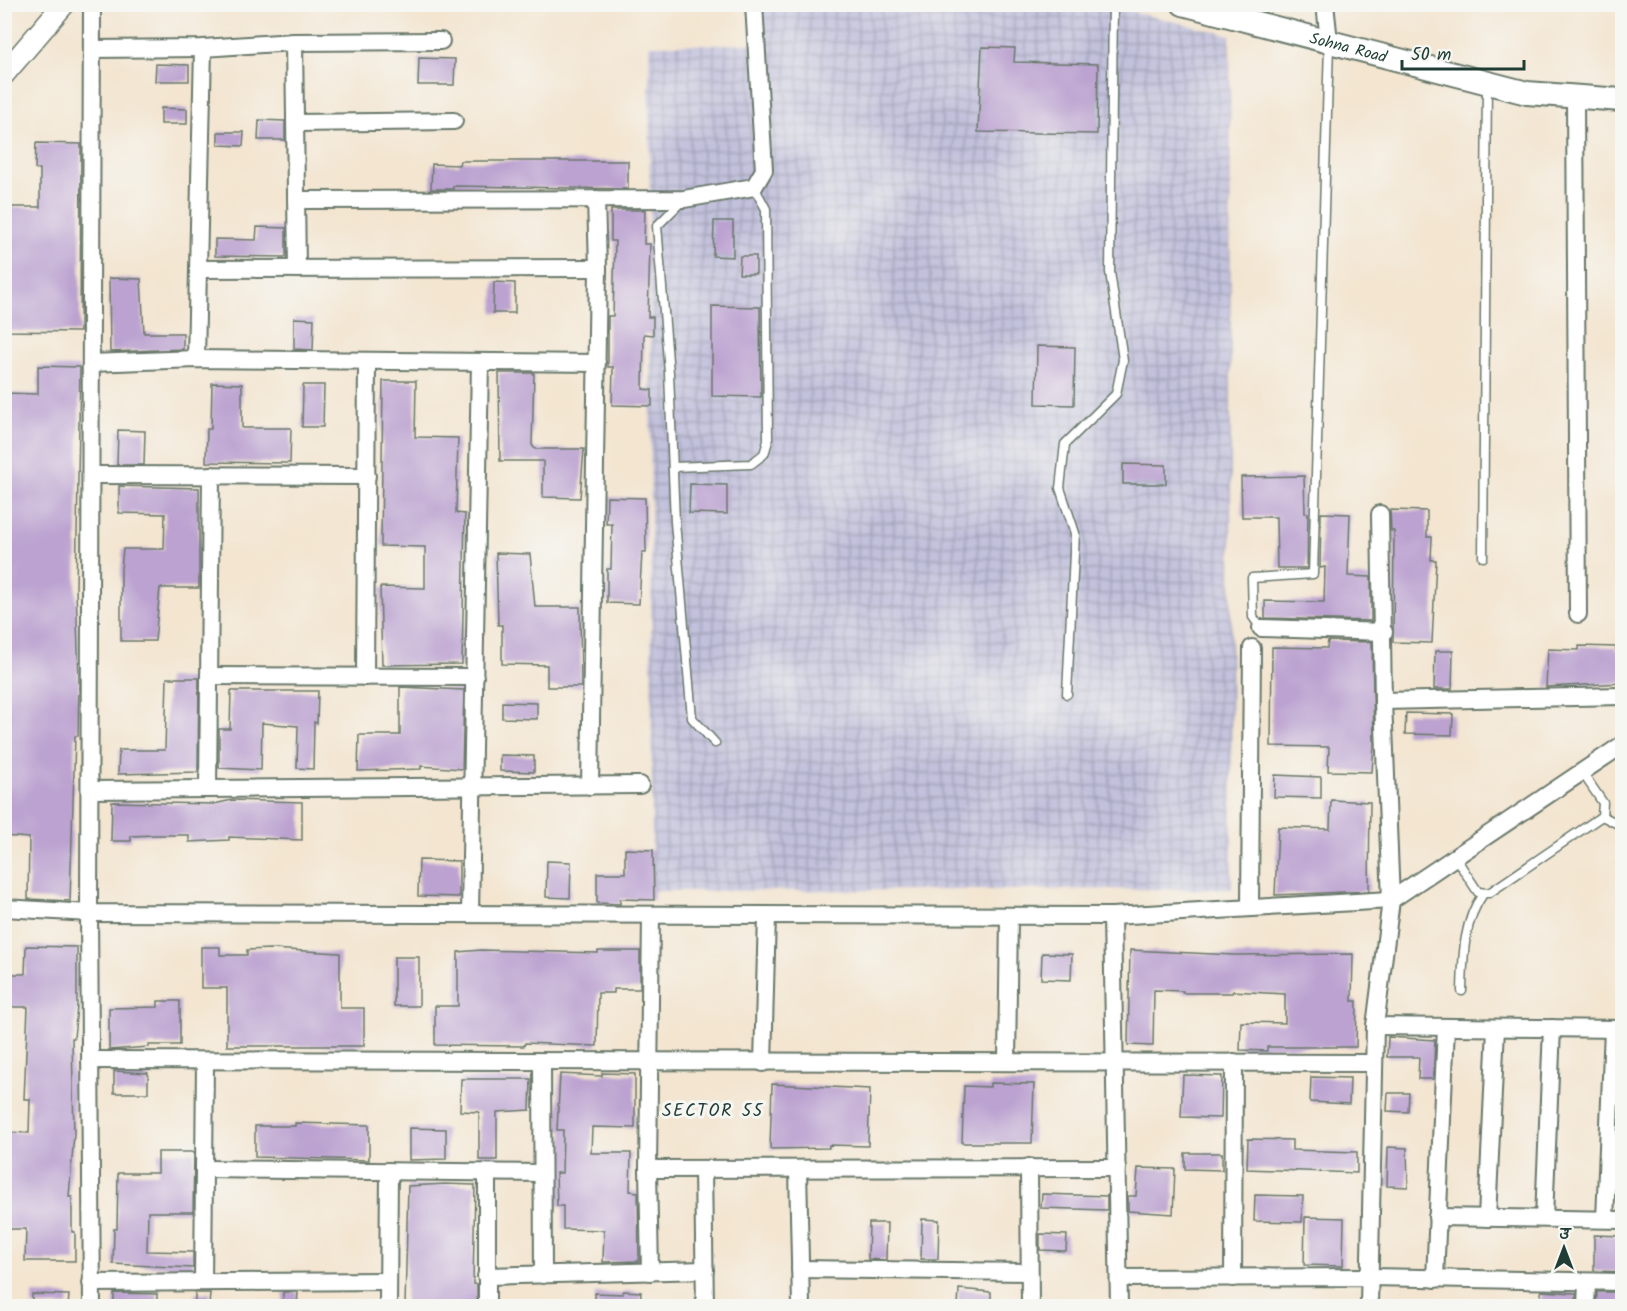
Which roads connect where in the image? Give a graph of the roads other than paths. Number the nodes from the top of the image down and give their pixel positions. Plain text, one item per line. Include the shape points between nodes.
1 (64, 4) edge
2 (92, 4) edge
3 (754, 4) edge
4 (1113, 4) edge
5 (1183, 4) edge
6 (1325, 4) edge
7 (441, 41) dead end
8 (1329, 41) junction
9 (294, 42) junction
10 (203, 48) junction
11 (92, 49) junction
12 (4, 74) edge
13 (1486, 82) junction
14 (1575, 97) junction
15 (1623, 100) edge
16 (454, 121) dead end
17 (296, 123) junction
18 (754, 187) junction
19 (596, 199) junction
20 (684, 199) junction
21 (297, 200) junction
22 (598, 268) junction
23 (198, 269) junction
24 (297, 269) junction
25 (196, 359) junction
26 (368, 361) junction
27 (480, 362) junction
28 (91, 363) junction
29 (597, 363) junction
30 (673, 467) junction
31 (91, 475) junction
32 (211, 475) junction
33 (367, 476) junction
34 (1380, 514) dead end
35 (1483, 557) dead end
36 (1578, 614) dead end
37 (1261, 628) joint
38 (1384, 632) junction
39 (1252, 648) dead end
40 (209, 676) junction
41 (365, 677) junction
42 (475, 677) junction
43 (1067, 694) dead end
44 (1623, 696) edge
45 (1383, 701) junction
46 (715, 743) dead end
47 (1623, 746) edge
48 (1582, 772) junction
49 (640, 785) dead end
50 (473, 786) junction
51 (590, 786) junction
52 (208, 789) junction
53 (90, 790) junction
54 (1602, 816) junction
55 (1623, 826) edge
56 (1455, 856) junction
57 (1483, 894) junction
58 (1391, 900) junction
59 (4, 908) edge
60 (1250, 908) junction
61 (89, 913) junction
62 (470, 914) junction
63 (651, 915) junction
64 (767, 915) junction
65 (1009, 916) junction
66 (1112, 916) junction
67 (1462, 991) dead end
68 (1375, 1026) junction
69 (1446, 1027) junction
70 (1496, 1028) junction
71 (1552, 1028) junction
72 (1618, 1029) edge
73 (90, 1060) junction
74 (206, 1061) junction
75 (1115, 1061) junction
76 (1007, 1062) junction
77 (1234, 1062) junction
78 (542, 1063) junction
79 (647, 1063) junction
80 (763, 1063) junction
81 (1373, 1063) junction
82 (1029, 1167) junction
83 (648, 1168) junction
84 (703, 1168) junction
85 (798, 1168) junction
86 (1117, 1168) junction
87 (204, 1169) junction
88 (389, 1171) junction
89 (487, 1173) junction
90 (542, 1173) junction
91 (1437, 1217) junction
92 (1487, 1218) junction
93 (1544, 1218) junction
94 (1605, 1219) junction
95 (1623, 1220) edge
96 (800, 1269) junction
97 (705, 1270) junction
98 (650, 1272) junction
99 (1029, 1272) junction
100 (543, 1275) junction
101 (486, 1276) junction
102 (1371, 1277) junction
103 (1119, 1278) junction
104 (1233, 1278) junction
105 (1436, 1279) junction
106 (388, 1281) junction
107 (203, 1282) junction
108 (1587, 1282) junction
109 (1623, 1282) edge
110 (92, 1283) junction
111 (92, 1306) edge
112 (388, 1306) edge
113 (487, 1306) edge
114 (705, 1306) edge
115 (801, 1306) edge
116 (1030, 1306) edge
117 (1119, 1306) edge
118 (1369, 1306) edge
119 (1586, 1306) edge

1 - 12 street
2 - 11 street
3 - 18 street via 764,170
4 - 43 lane via 1110,273 1123,360 1116,394 1065,444 1059,488 1075,533
5 - 8 main road, Sohna Road
6 - 8 street
7 - 9 street
8 - 13 main road, Sohna Road
8 - 37 lane via 1313,574 1252,578 1252,617
9 - 10 street
9 - 17 street
10 - 11 street
10 - 23 street
11 - 28 street
13 - 14 main road, Sohna Road via 1527,93
13 - 35 lane
14 - 15 main road, Sohna Road
14 - 36 street
16 - 17 street
17 - 21 street
18 - 20 street
18 - 30 lane via 766,209 768,441 764,454 751,464
19 - 20 street
19 - 21 street
19 - 22 street
20 - 30 lane via 657,226
21 - 24 street
22 - 24 street
22 - 29 street
23 - 24 street
23 - 25 street
25 - 26 street
25 - 28 street
26 - 27 street
26 - 33 street
27 - 29 street
27 - 42 street
28 - 31 street
29 - 51 street
30 - 46 lane via 692,718
31 - 32 street
31 - 53 street
32 - 33 street
32 - 40 street
33 - 41 street
34 - 38 street
37 - 38 street
38 - 45 street
39 - 60 street
40 - 41 street
40 - 52 street
41 - 42 street
42 - 50 street
44 - 45 street
45 - 58 street
47 - 48 street
48 - 54 lane via 1603,803
48 - 56 street
49 - 51 street
50 - 51 street
50 - 52 street
50 - 62 street
52 - 53 street
53 - 61 street
54 - 55 lane
54 - 57 lane
56 - 57 lane
56 - 58 street
57 - 67 lane via 1468,926
58 - 60 street
58 - 68 street
59 - 61 street
60 - 66 street
61 - 62 street
61 - 73 street
62 - 63 street
63 - 64 street
63 - 79 street
64 - 65 street
64 - 80 street
65 - 66 street
65 - 76 street
66 - 75 street
68 - 69 street
68 - 81 street
69 - 70 street
69 - 91 street
70 - 71 street
70 - 92 street
71 - 72 street
71 - 93 street
72 - 94 street
73 - 74 street
73 - 110 street
74 - 78 street
74 - 87 street
75 - 76 street
75 - 77 street
75 - 86 street
76 - 80 street
77 - 81 street
77 - 104 street
78 - 79 street
78 - 90 street
79 - 80 street
79 - 83 street
81 - 102 street
82 - 85 street
82 - 86 street
82 - 99 street
83 - 84 street
83 - 98 street
84 - 85 street
84 - 97 street
85 - 96 street
86 - 103 street
87 - 88 street
87 - 107 street
88 - 89 street
88 - 106 street
89 - 90 street
89 - 101 street
90 - 100 street
91 - 92 street
91 - 105 street
92 - 93 street
93 - 94 street
94 - 95 street
96 - 99 street
96 - 115 street
97 - 98 street
97 - 114 street
98 - 100 street
99 - 116 street
100 - 101 street
101 - 113 street
102 - 104 street
102 - 105 street
102 - 118 street
103 - 104 street
103 - 117 street
105 - 108 street
106 - 107 street
106 - 112 street
107 - 110 street
108 - 109 street
108 - 119 street
110 - 111 street

